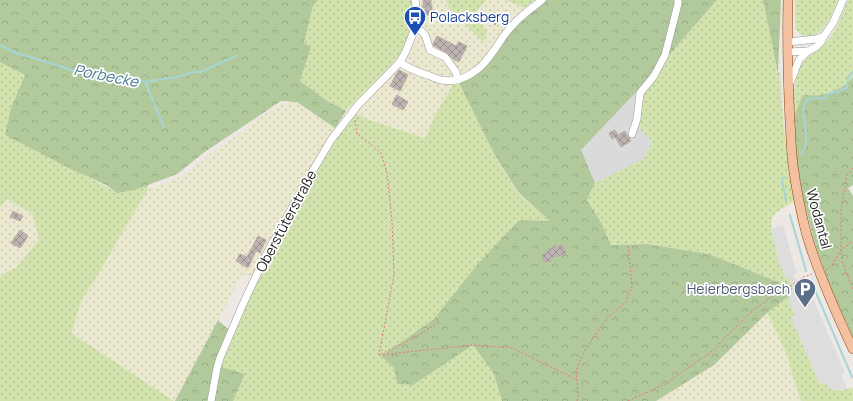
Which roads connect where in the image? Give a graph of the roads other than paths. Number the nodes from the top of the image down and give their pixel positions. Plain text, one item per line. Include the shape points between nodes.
1 (415, 0) edge
2 (542, 0) edge
3 (678, 0) edge
4 (788, 0) edge
5 (843, 0) edge
6 (415, 28) junction
7 (824, 36) junction
8 (788, 42) junction
9 (808, 51) junction
10 (788, 52) junction
11 (400, 62) junction
12 (458, 80) junction
13 (789, 89) junction
14 (632, 134) dead end
15 (853, 349) edge
16 (211, 401) edge

1 - 6 street, Oberstüterstraße
2 - 12 street via 512,25 480,68
3 - 14 street via 665,55 654,76 640,93 637,119
4 - 8 main road, Wodantal
5 - 7 street, Wodantal
6 - 11 street, Oberstüterstraße
6 - 12 street via 422,31 430,50 450,62
7 - 8 street
7 - 9 street, Wodantal via 816,47
8 - 10 main road, Wodantal
9 - 10 street
9 - 13 street, Wodantal via 799,60
10 - 13 main road, Wodantal
11 - 12 street via 405,67 441,80
11 - 16 street, Oberstüterstraße via 354,111 331,140 312,172 267,253 243,304 220,358
13 - 15 main road, Wodantal via 796,188 807,236 830,298

